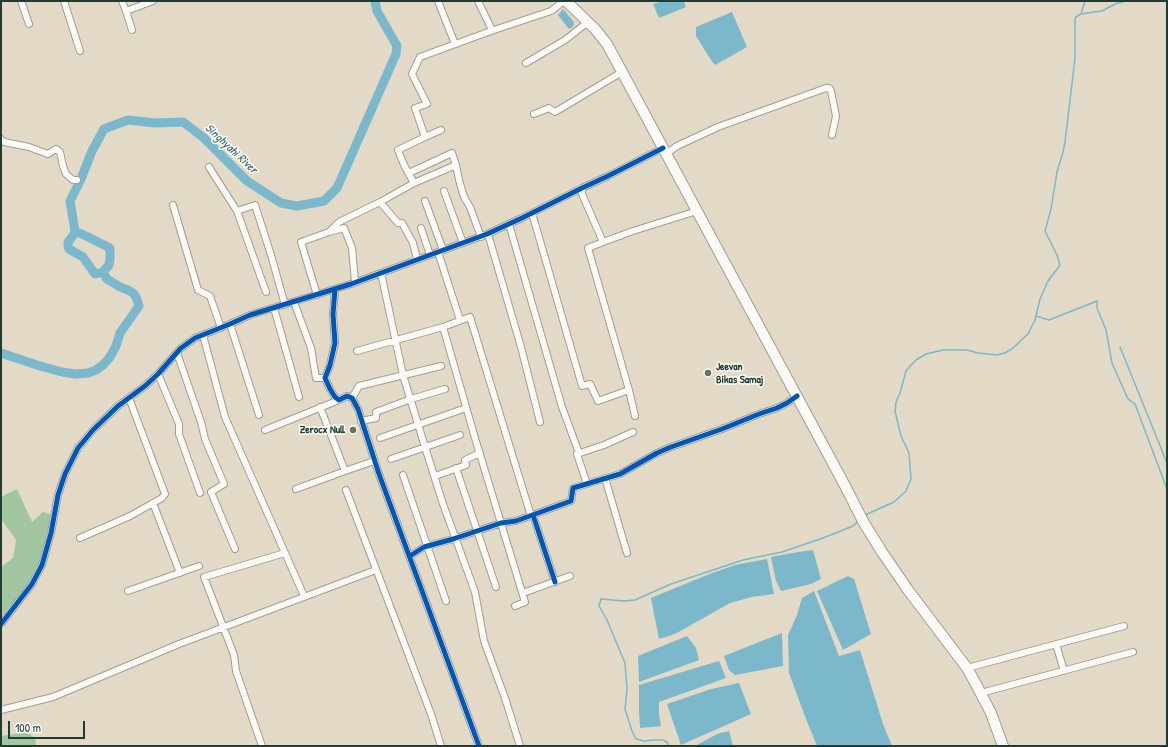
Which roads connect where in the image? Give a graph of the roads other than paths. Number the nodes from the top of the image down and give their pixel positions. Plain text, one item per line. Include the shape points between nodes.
1 (21, 1) edge
2 (64, 1) edge
3 (122, 1) edge
4 (153, 1) edge
5 (438, 1) edge
6 (478, 1) edge
7 (565, 1) edge
8 (126, 10) junction
9 (588, 22) junction
10 (29, 24) dead end
11 (132, 30) dead end
12 (491, 30) junction
13 (455, 44) junction
14 (80, 51) dead end
15 (526, 63) dead end
16 (622, 72) junction
17 (534, 114) dead end
18 (441, 130) dead end
19 (832, 135) dead end
20 (425, 137) junction
21 (1, 139) edge
22 (665, 151) junction
23 (456, 165) junction
24 (209, 167) dead end
25 (409, 173) junction
26 (77, 180) dead end
27 (414, 183) junction
28 (582, 188) junction
29 (444, 191) dead end
30 (425, 201) dead end
31 (380, 202) junction
32 (172, 205) dead end
33 (697, 211) junction
34 (236, 212) junction
35 (532, 213) junction
36 (509, 224) junction
37 (421, 228) dead end
38 (329, 232) junction
39 (488, 234) junction
40 (481, 237) junction
41 (604, 242) junction
42 (464, 243) junction
43 (440, 251) junction
44 (430, 255) junction
45 (417, 260) junction
46 (382, 273) junction
47 (355, 282) junction
48 (335, 289) junction
49 (266, 292) dead end
50 (316, 295) junction
51 (294, 302) junction
52 (285, 305) junction
53 (274, 308) junction
54 (460, 320) junction
55 (230, 324) junction
56 (443, 327) junction
57 (221, 328) junction
58 (203, 335) junction
59 (395, 340) junction
60 (357, 351) dead end
61 (177, 353) junction
62 (441, 366) dead end
63 (158, 374) junction
64 (403, 375) junction
65 (325, 378) junction
66 (445, 389) dead end
67 (629, 390) junction
68 (797, 396) junction
69 (299, 397) dead end
70 (129, 398) junction
71 (352, 398) junction
72 (411, 399) junction
73 (339, 400) junction
74 (320, 407) junction
75 (466, 408) junction
76 (259, 415) dead end
77 (635, 416) dead end
78 (361, 421) junction
79 (540, 422) dead end
80 (418, 424) junction
81 (266, 430) dead end
82 (633, 432) dead end
83 (460, 435) dead end
84 (380, 438) dead end
85 (425, 447) junction
86 (480, 453) junction
87 (579, 453) junction
88 (391, 459) dead end
89 (374, 461) junction
90 (456, 468) junction
91 (345, 470) junction
92 (403, 476) dead end
93 (434, 476) junction
94 (605, 478) junction
95 (587, 484) junction
96 (296, 489) dead end
97 (346, 490) dead end
98 (200, 493) dead end
99 (153, 504) junction
100 (532, 515) junction
101 (501, 523) junction
102 (476, 530) junction
103 (80, 538) dead end
104 (455, 538) junction
105 (428, 546) junction
106 (235, 549) dead end
107 (285, 553) junction
108 (627, 553) dead end
109 (410, 556) junction
110 (199, 566) dead end
111 (373, 571) dead end
112 (180, 573) junction
113 (570, 576) dead end
114 (555, 582) junction
115 (496, 587) dead end
116 (128, 591) dead end
117 (523, 593) junction
118 (304, 596) junction
119 (446, 601) dead end
120 (514, 606) dead end
121 (1, 624) edge
122 (1124, 626) dead end
123 (224, 627) junction
124 (1056, 644) junction
125 (1133, 652) dead end
126 (966, 668) junction
127 (1064, 671) junction
128 (981, 694) junction
129 (1, 710) edge
130 (262, 746) edge
131 (441, 746) edge
132 (480, 746) edge
133 (520, 746) edge
134 (1003, 746) edge

1 - 10 street
2 - 14 street
3 - 8 street
4 - 8 street
5 - 13 street
6 - 12 street
7 - 9 main road
7 - 12 street via 551,11
8 - 11 street
9 - 15 street via 565,40
9 - 16 main road via 606,44
12 - 13 street
13 - 20 street via 420,57 412,74 427,104 415,108
16 - 17 street via 555,112 550,108
16 - 22 main road
18 - 20 street
19 - 22 street via 836,116 831,91 826,88 718,127
20 - 25 street via 398,150
21 - 26 street via 48,154 56,149 60,152 66,174
22 - 28 street
22 - 33 main road
23 - 25 street via 452,153
23 - 27 street
23 - 40 street via 464,197
24 - 34 street
25 - 27 street
27 - 31 street
28 - 35 street
28 - 41 street via 582,194
29 - 42 street
30 - 43 street
31 - 38 street via 339,222
31 - 45 street via 398,223 402,222 413,243
32 - 57 street via 198,290 210,296
33 - 41 street
33 - 68 main road
34 - 49 street
34 - 52 street via 255,205
35 - 36 street
35 - 67 street via 582,386 590,384 598,401
36 - 39 street
36 - 87 street via 562,408
37 - 44 street
38 - 47 street via 344,228 352,248
38 - 50 street via 301,242
39 - 40 street
39 - 79 street
40 - 42 street
41 - 67 street via 588,248
42 - 43 street
43 - 44 street
43 - 54 street
44 - 45 street
45 - 46 street
46 - 47 street
46 - 59 street
47 - 48 street
48 - 50 street
48 - 65 street via 335,343
50 - 51 street
51 - 52 street
51 - 65 street via 311,348 316,378
52 - 53 street
53 - 55 street
53 - 69 street
54 - 56 street
54 - 100 street via 470,317
55 - 57 street
55 - 76 street
56 - 59 street
56 - 75 street
57 - 58 street
58 - 61 street
58 - 107 street via 225,416
59 - 60 street
59 - 64 street
61 - 63 street
61 - 106 street via 205,439 224,484 211,492
62 - 64 street
63 - 70 street
63 - 98 street via 179,424 179,434
64 - 71 street via 359,386
64 - 72 street
65 - 73 street
66 - 72 street
67 - 77 street
68 - 94 street via 777,408 672,446 620,474
68 - 126 main road via 882,552
70 - 99 street via 165,494
70 - 121 street via 93,430 78,448 58,495 42,565 32,584
71 - 73 street via 347,396
71 - 78 street
72 - 78 street via 376,412 376,418
72 - 80 street
73 - 74 street
74 - 81 street
74 - 91 street
75 - 80 street
75 - 86 street
78 - 89 street
80 - 84 street
80 - 85 street
82 - 87 street
83 - 85 street
85 - 88 street
85 - 93 street
86 - 90 street via 465,460 466,465
86 - 101 street
87 - 95 street via 577,454
89 - 91 street
89 - 109 street
90 - 93 street
90 - 102 street
91 - 96 street
92 - 105 street
93 - 104 street
94 - 95 street
94 - 108 street
95 - 100 street via 573,488 571,501
97 - 131 street
99 - 103 street
99 - 112 street
100 - 101 street
100 - 114 street
101 - 102 street
101 - 117 street
102 - 104 street
102 - 115 street
104 - 105 street
104 - 133 street via 475,592 484,640
105 - 109 street
105 - 119 street
107 - 118 street
107 - 123 street via 204,577
109 - 132 street
110 - 112 street
111 - 118 street
112 - 116 street
113 - 114 street
114 - 117 street
117 - 120 street via 526,602
118 - 123 street
122 - 124 street
123 - 129 street via 53,697
123 - 130 street
124 - 126 street
124 - 127 street
125 - 127 street
126 - 128 main road
127 - 128 street
128 - 134 main road

